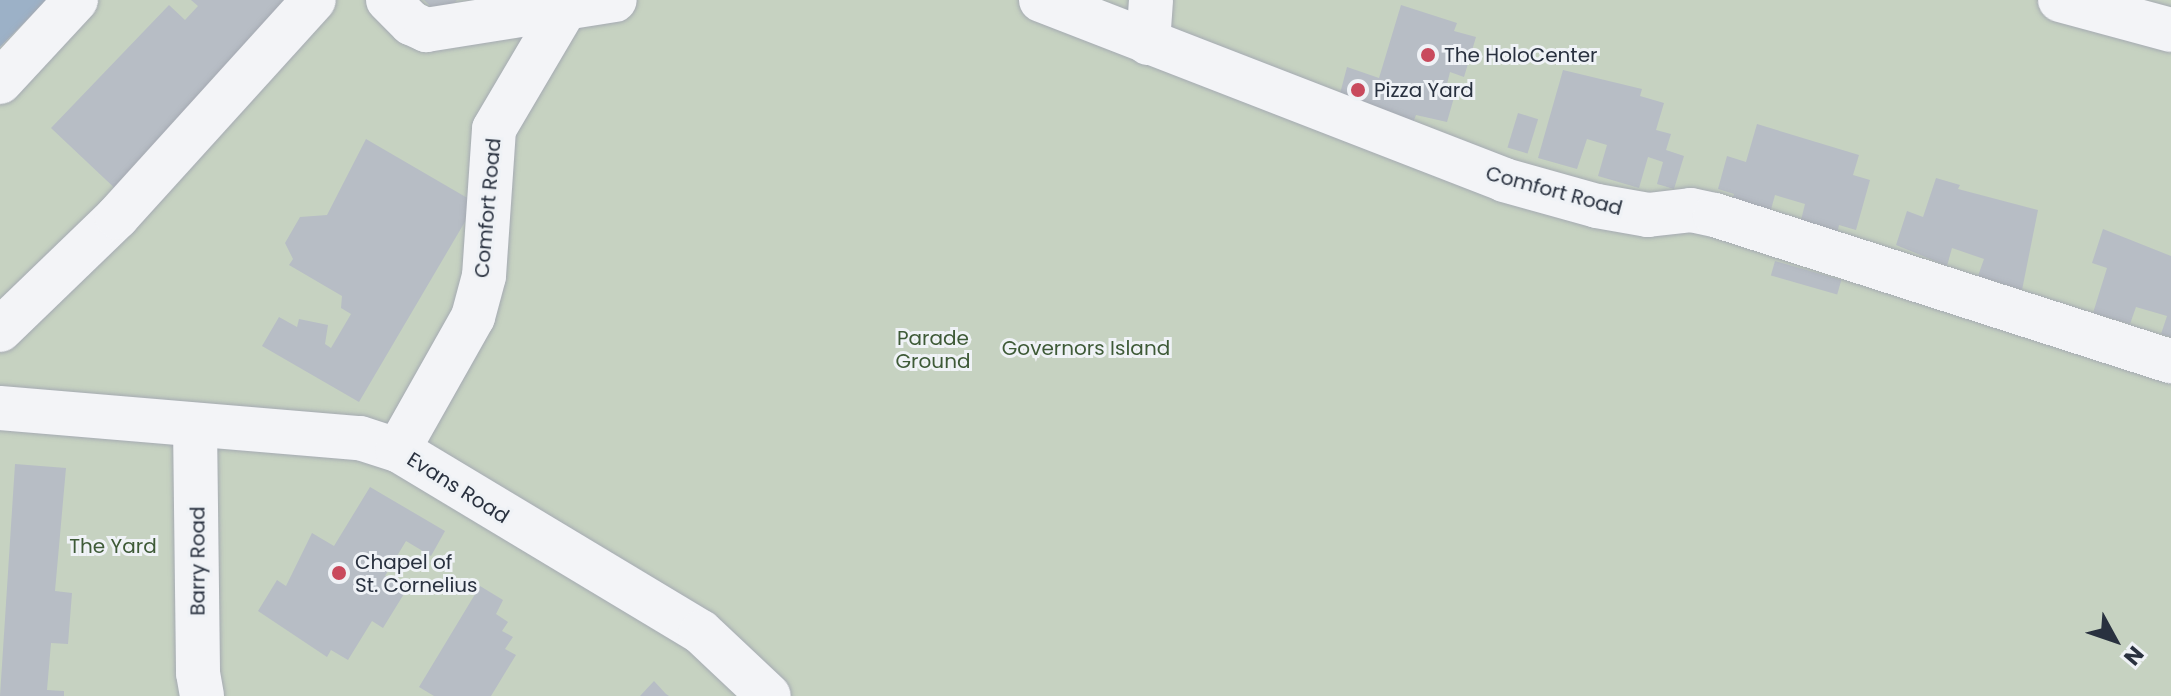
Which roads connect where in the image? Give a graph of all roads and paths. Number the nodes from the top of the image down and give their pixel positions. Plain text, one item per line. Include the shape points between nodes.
1 (76, 0) edge
2 (314, 0) edge
3 (388, 0) edge
4 (615, 0) edge
5 (1041, 0) edge
6 (1151, 0) edge
7 (2063, 0) edge
8 (563, 12) junction
9 (2171, 30) edge
10 (1148, 43) junction
11 (0, 82) edge
12 (0, 330) edge
13 (2171, 361) edge
14 (0, 408) edge
15 (195, 425) junction
16 (398, 450) junction
17 (742, 687) edge
18 (202, 696) edge

1 - 11 street
2 - 12 street via 117,217
3 - 8 street via 426,30
4 - 8 street
5 - 10 street, Comfort Road
6 - 10 street
7 - 9 street
8 - 16 street, Comfort Road via 494,129 484,276 473,317
10 - 13 street, Comfort Road via 1504,180 1623,211 1715,215
14 - 15 street, Evans Road
15 - 16 street, Evans Road via 360,438
15 - 18 street, Barry Road
16 - 17 street, Evans Road via 701,632

